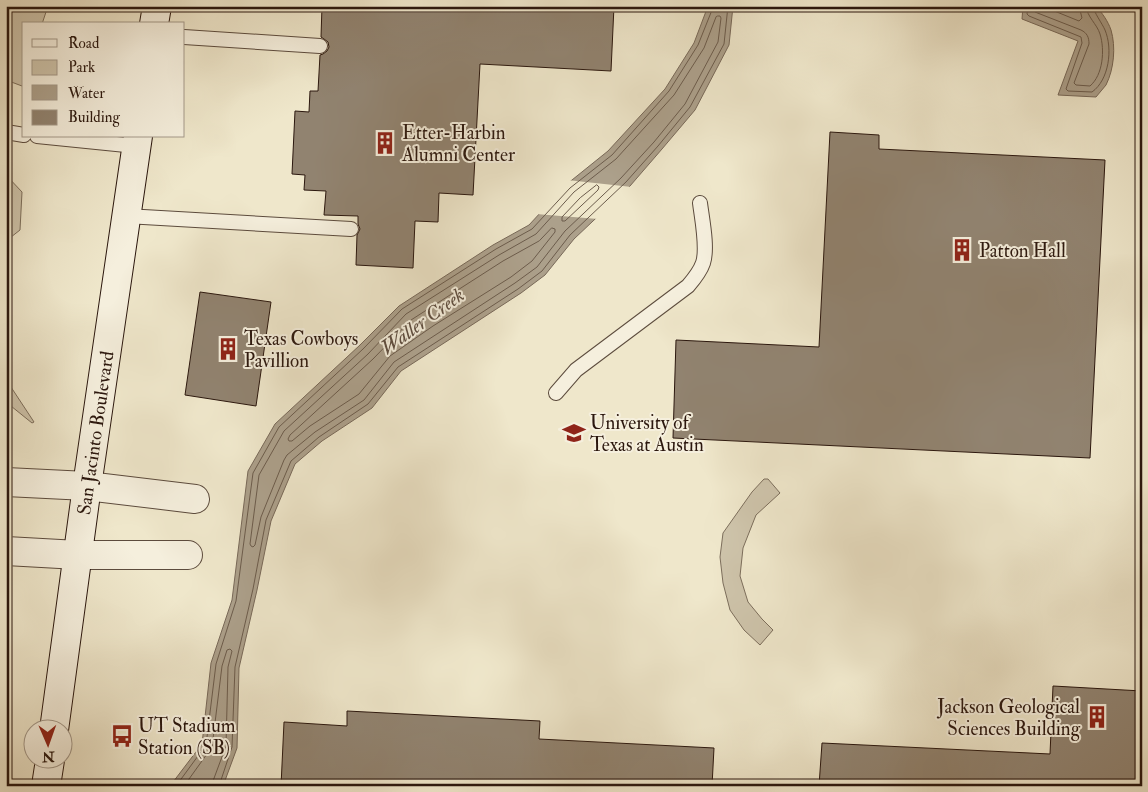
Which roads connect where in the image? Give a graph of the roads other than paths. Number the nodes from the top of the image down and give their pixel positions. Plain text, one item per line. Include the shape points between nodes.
1 (185, 37) edge
2 (320, 46) dead end
3 (6, 132) edge
4 (22, 134) edge
5 (77, 138) edge
6 (137, 141) edge
7 (700, 203) dead end
8 (126, 216) junction
9 (351, 228) dead end
10 (556, 393) dead end
11 (6, 482) edge
12 (87, 486) junction
13 (195, 499) dead end
14 (6, 551) edge
15 (78, 555) junction
16 (188, 555) dead end
17 (55, 720) edge
18 (48, 770) edge
19 (46, 786) edge

1 - 2 lane
3 - 4 lane
5 - 6 lane
6 - 8 street, San Jacinto Boulevard
7 - 10 lane via 704,261 698,273 688,286 576,370
8 - 9 lane
8 - 12 street, San Jacinto Boulevard
11 - 12 street
12 - 13 street
12 - 15 street, San Jacinto Boulevard
14 - 15 street
15 - 16 street
15 - 17 street, San Jacinto Boulevard
18 - 19 street

